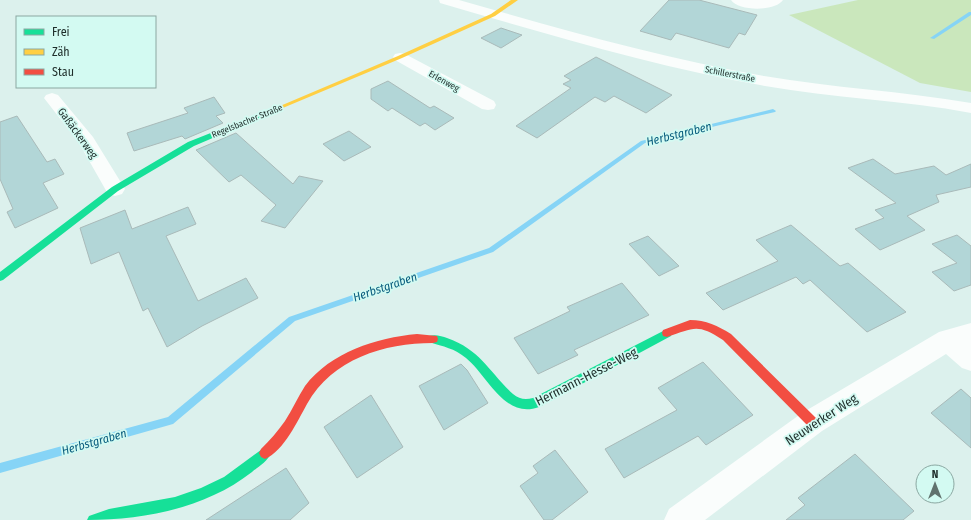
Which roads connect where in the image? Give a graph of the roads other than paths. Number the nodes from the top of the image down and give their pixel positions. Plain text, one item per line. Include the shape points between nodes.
1 (445, 0) edge
2 (515, 0) edge
3 (737, 0) edge
4 (778, 0) edge
5 (493, 15) junction
6 (400, 57) junction
7 (52, 98) dead end
8 (488, 105) dead end
9 (971, 108) edge
10 (115, 189) junction
11 (0, 277) edge
12 (959, 336) edge
13 (971, 360) edge
14 (812, 422) junction
15 (696, 516) edge
16 (93, 520) edge

1 - 5 street, Schillerstraße
2 - 5 street, Regelsbacher Straße
3 - 4 street via 762,5
5 - 6 street, Regelsbacher Straße
5 - 9 street, Schillerstraße via 699,68 765,81 825,90 911,98
6 - 8 street, Erlenweg
6 - 10 street, Regelsbacher Straße via 191,144
7 - 10 street, Gaßäckerweg via 87,141
10 - 11 street, Regelsbacher Straße
12 - 13 street
12 - 14 street, Neuwerker Weg
14 - 15 street, Neuwerker Weg
14 - 16 street, Hermann-Hesse-Weg via 727,337 706,325 688,323 536,403 525,406 515,403 476,359 455,345 436,339 413,339 365,350 328,370 266,452 230,480 204,495 175,504 105,515

